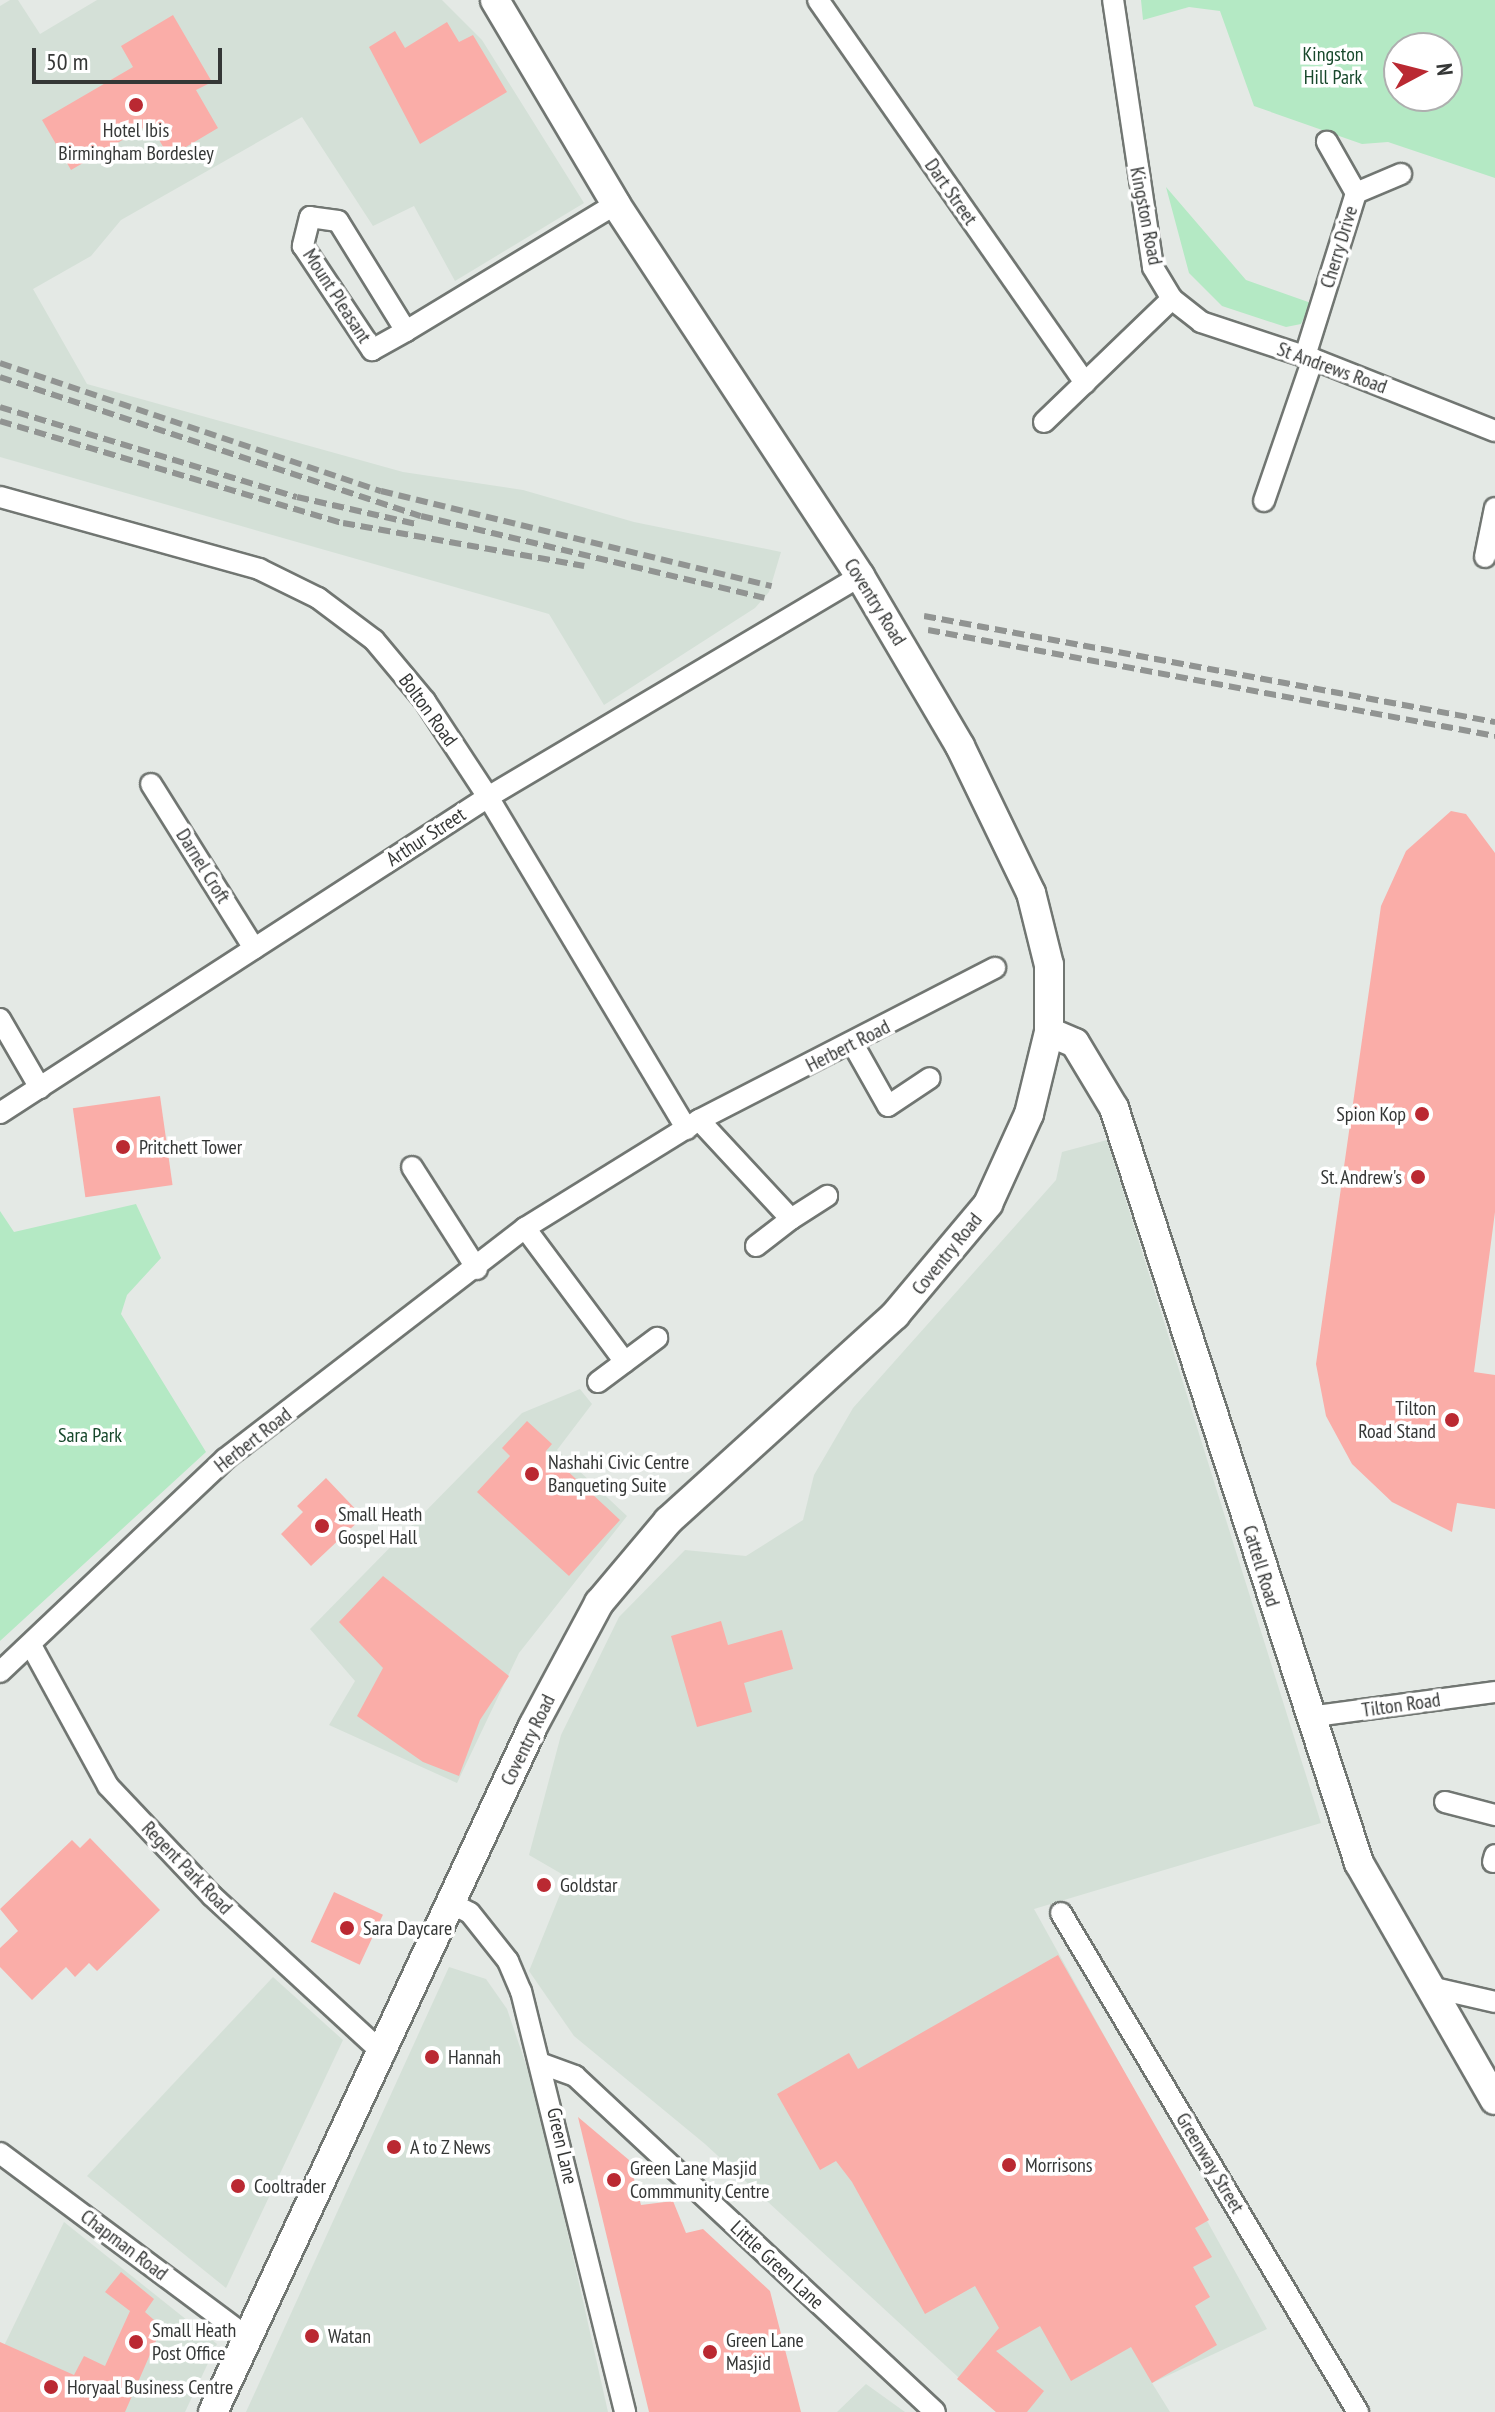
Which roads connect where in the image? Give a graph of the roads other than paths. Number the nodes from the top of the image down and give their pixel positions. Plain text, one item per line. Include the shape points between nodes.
1 (483, 0) edge
2 (495, 0) edge
3 (818, 0) edge
4 (1113, 0) edge
5 (513, 37) junction
6 (1327, 142) dead end
7 (1401, 174) dead end
8 (1356, 193) junction
9 (616, 204) junction
10 (1172, 299) junction
11 (406, 331) junction
12 (1309, 358) junction
13 (1085, 383) junction
14 (1044, 422) dead end
15 (1495, 431) edge
16 (0, 497) edge
17 (1264, 501) dead end
18 (1495, 508) edge
19 (1485, 557) dead end
20 (860, 576) junction
21 (151, 784) dead end
22 (488, 797) junction
23 (254, 948) junction
24 (995, 968) dead end
25 (0, 1019) edge
26 (1049, 1032) junction
27 (853, 1044) junction
28 (930, 1078) dead end
29 (40, 1088) junction
30 (0, 1113) edge
31 (693, 1125) junction
32 (412, 1167) dead end
33 (827, 1196) dead end
34 (791, 1219) junction
35 (525, 1228) junction
36 (756, 1246) dead end
37 (477, 1269) junction
38 (657, 1338) dead end
39 (625, 1362) junction
40 (598, 1382) dead end
41 (32, 1647) junction
42 (0, 1672) edge
43 (1495, 1692) edge
44 (1308, 1717) junction
45 (1445, 1802) dead end
46 (1495, 1815) edge
47 (453, 1904) junction
48 (1061, 1913) dead end
49 (1430, 1987) junction
50 (1495, 2002) edge
51 (384, 2054) junction
52 (542, 2064) junction
53 (1495, 2100) edge
54 (0, 2153) edge
55 (248, 2338) junction
56 (213, 2412) edge
57 (625, 2412) edge
58 (935, 2412) edge
59 (1358, 2412) edge

1 - 5 main road, Coventry Road
2 - 5 main road, Coventry Road
3 - 13 street, Dart Street
4 - 10 street, Kingston Road via 1153,267
5 - 9 main road, Coventry Road
6 - 8 street, Cherry Drive
7 - 8 street
8 - 12 street, Cherry Drive
9 - 11 street, Mount Pleasant
9 - 20 main road, Coventry Road
10 - 12 street, St Andrews Road via 1201,322
10 - 13 street
11 - 11 street, Mount Pleasant via 372,350 303,246 310,217 338,221
12 - 15 street, St Andrews Road
12 - 17 street, Cherry Drive
13 - 14 street
16 - 22 street, Bolton Road via 259,569 318,598 392,660
18 - 19 street
20 - 22 street, Arthur Street
20 - 26 main road, Coventry Road via 968,759 1031,893 1049,965
21 - 23 street, Darnel Croft
22 - 23 street, Arthur Street
22 - 31 street, Bolton Road
23 - 29 street, Arthur Street
24 - 27 street, Herbert Road
25 - 29 street
26 - 44 main road, Cattell Road via 1075,1043 1114,1108
26 - 47 main road, Coventry Road via 1012,1159 979,1215 895,1315 668,1521 599,1603 533,1726
27 - 28 street via 888,1106
27 - 31 street, Herbert Road
29 - 30 street, Arthur Street
31 - 34 street
31 - 35 street, Herbert Road
32 - 37 street
33 - 34 street
34 - 36 street
35 - 37 street, Herbert Road
35 - 39 street
37 - 41 street, Herbert Road via 225,1459
38 - 39 street
39 - 40 street
41 - 42 street, Herbert Road
41 - 51 street, Regent Park Road via 108,1786 212,1896
43 - 44 street, Tilton Road
44 - 49 main road, Cattell Road via 1359,1863
45 - 46 street
47 - 51 main road, Coventry Road
47 - 52 street, Green Lane via 470,1913 508,1961
48 - 59 street, Greenway Street
49 - 50 street
49 - 53 main road, Cattell Road
51 - 55 main road, Coventry Road
52 - 57 street, Green Lane
52 - 58 street, Little Green Lane via 575,2076
54 - 55 street, Chapman Road
55 - 56 main road, Coventry Road

